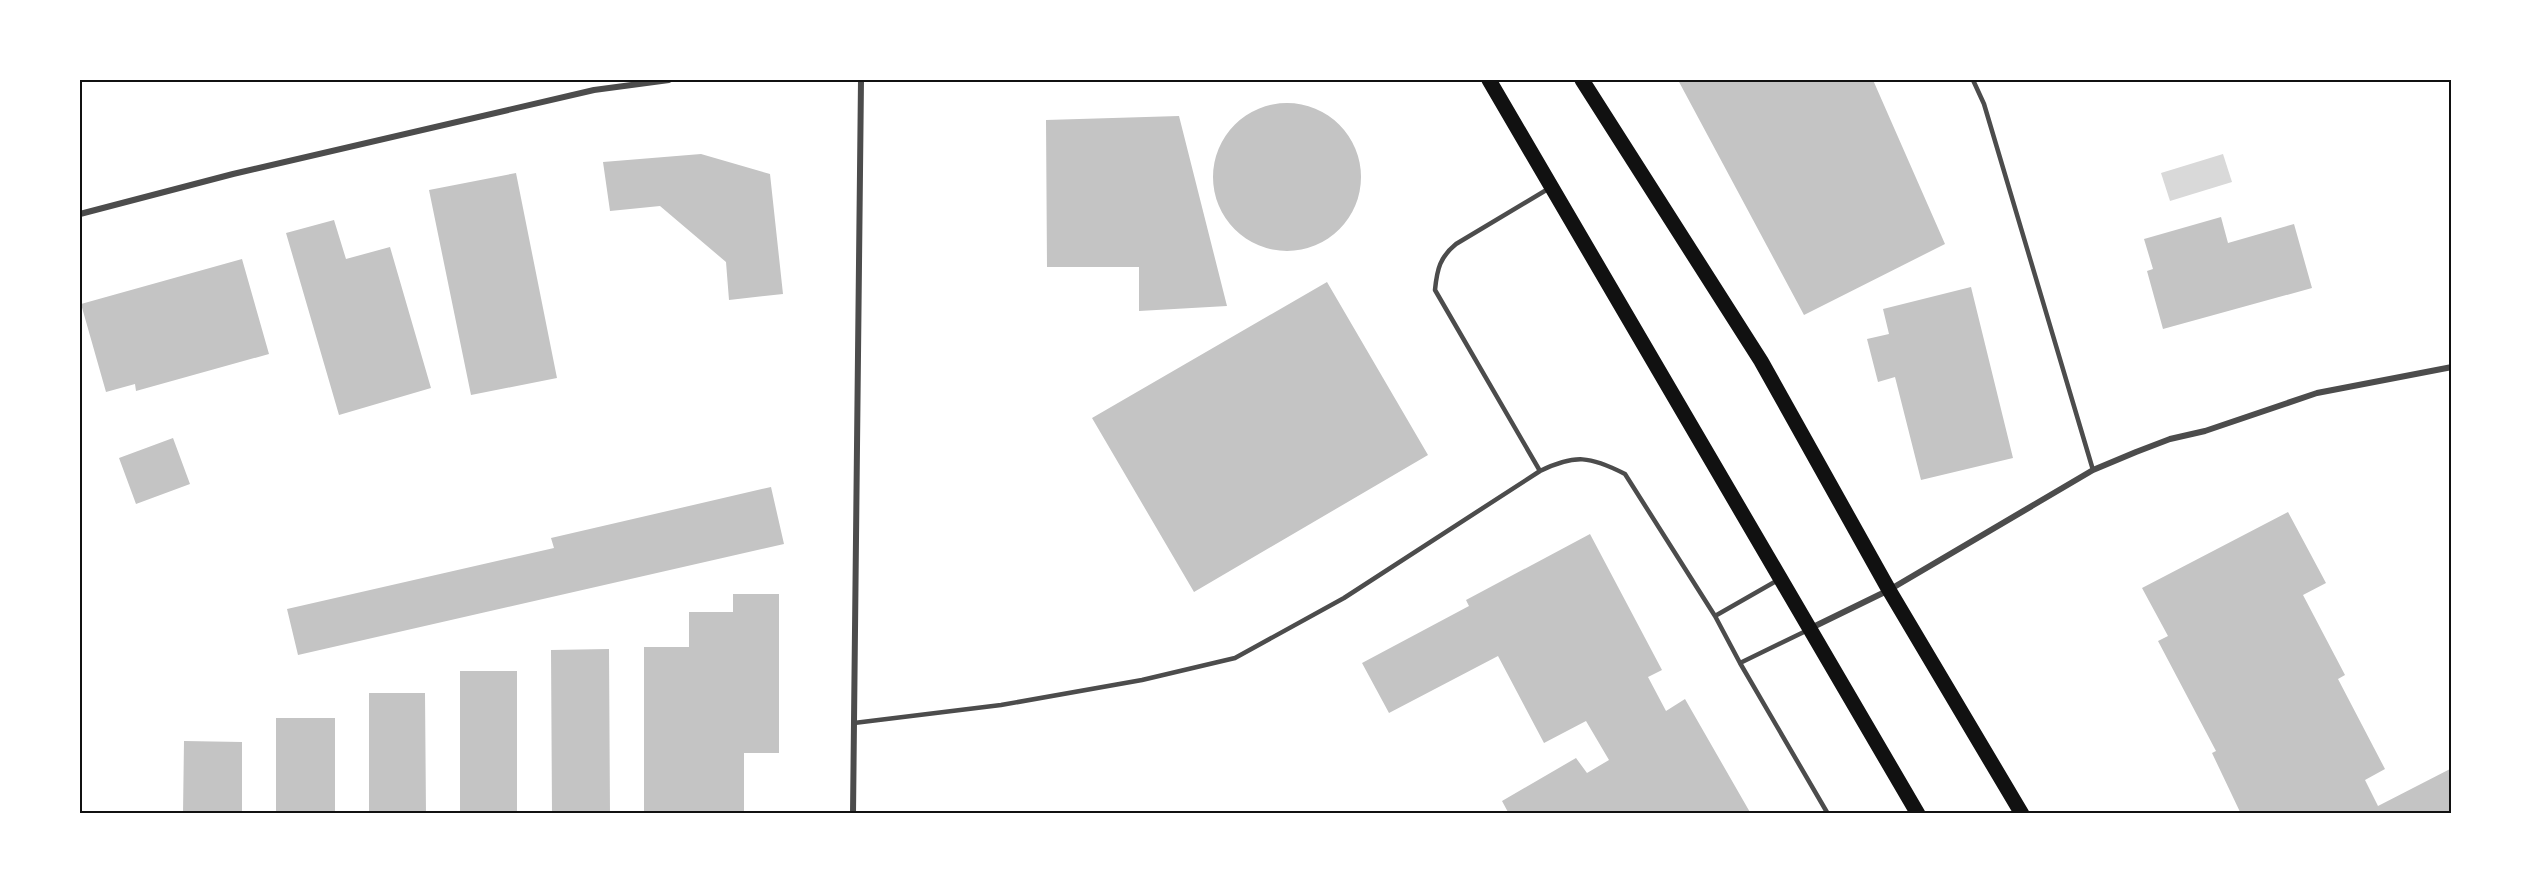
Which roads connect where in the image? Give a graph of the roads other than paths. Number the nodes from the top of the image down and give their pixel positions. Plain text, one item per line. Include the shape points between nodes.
1 (669, 80) edge
2 (861, 80) edge
3 (1489, 80) edge
4 (1582, 80) edge
5 (1973, 80) edge
6 (1552, 187) junction
7 (80, 214) edge
8 (2451, 367) edge
9 (2093, 470) junction
10 (1539, 471) junction
11 (1782, 578) junction
12 (1889, 590) junction
13 (1715, 616) junction
14 (1811, 628) junction
15 (1740, 663) junction
16 (854, 723) junction
17 (853, 813) edge
18 (1828, 813) edge
19 (1918, 813) edge
20 (2022, 813) edge

1 - 7 street via 594,90 233,174
2 - 16 street
3 - 6 main road
4 - 12 main road via 1761,361
5 - 9 lane via 1984,104
6 - 10 lane via 1445,253 1437,268 1435,290
6 - 11 main road
8 - 9 street via 2317,393 2205,432 2170,439
9 - 12 street
10 - 13 lane via 1561,461 1581,458 1604,463 1625,474
10 - 16 lane via 1344,598 1235,658 1142,680 1000,705
11 - 13 lane
11 - 14 main road
12 - 14 street
12 - 20 main road
13 - 15 lane
14 - 15 lane
14 - 19 main road
15 - 18 lane
16 - 17 street

